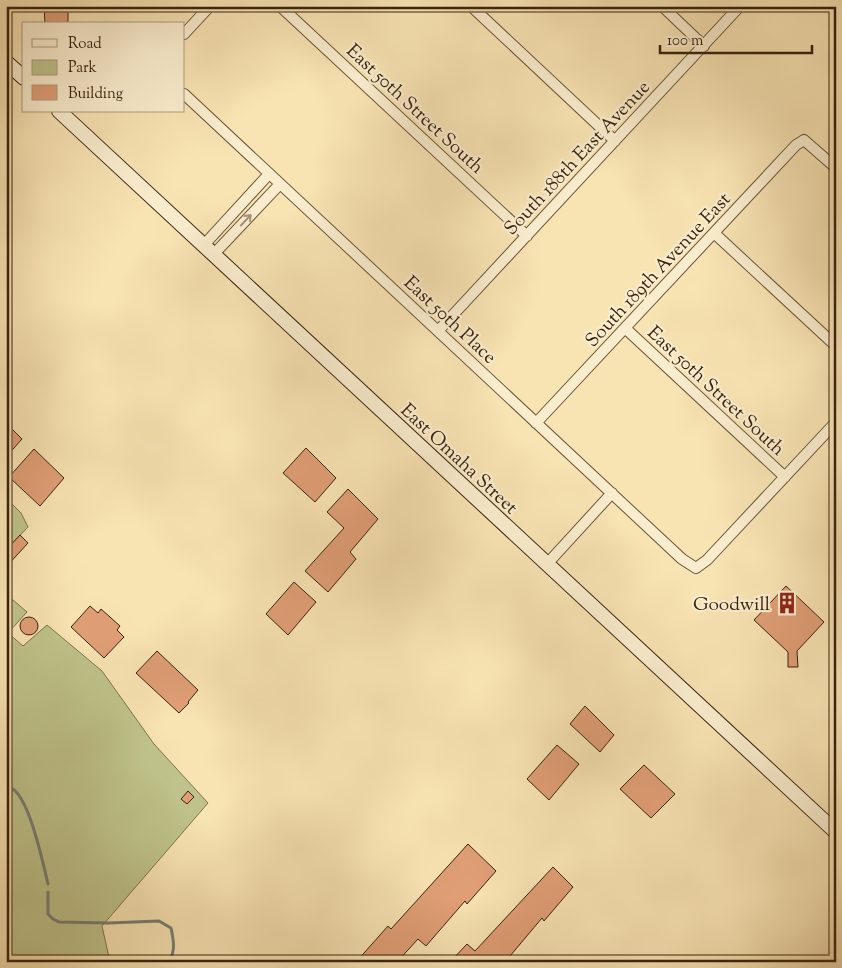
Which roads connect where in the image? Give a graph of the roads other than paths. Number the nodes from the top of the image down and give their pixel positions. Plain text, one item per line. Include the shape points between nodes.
1 (210, 6) edge
2 (280, 6) edge
3 (471, 6) edge
4 (662, 6) edge
5 (740, 6) edge
6 (185, 33) edge
7 (704, 46) junction
8 (6, 62) edge
9 (22, 76) edge
10 (185, 95) edge
11 (60, 112) edge
12 (615, 141) junction
13 (836, 168) edge
14 (269, 174) junction
15 (280, 184) junction
16 (714, 233) junction
17 (527, 236) junction
18 (208, 251) junction
19 (625, 328) junction
20 (438, 331) junction
21 (836, 346) edge
22 (836, 422) edge
23 (536, 423) junction
24 (785, 477) junction
25 (612, 493) junction
26 (547, 564) junction
27 (836, 832) edge

1 - 6 street
2 - 17 street, East 50th Street South
3 - 12 street
4 - 7 street
5 - 7 street, South 188th East Avenue
7 - 12 street, South 188th East Avenue
8 - 9 street
10 - 14 street, East 50th Place
11 - 18 street, East Omaha Street
12 - 17 street, South 188th East Avenue
13 - 16 street, South 189th Avenue East via 804,140
14 - 15 street, East 50th Place
14 - 18 street
18 -> 15 street
15 - 20 street, East 50th Place
16 - 19 street, South 189th Avenue East
16 - 21 street
17 - 20 street, South 188th East Avenue
18 - 26 street, East Omaha Street
19 - 23 street, South 189th Avenue East
19 - 24 street, East 50th Street South
20 - 23 street, East 50th Place
22 - 24 street
23 - 25 street, East 50th Place
24 - 25 street, East 50th Place via 696,568 682,559
25 - 26 street
26 - 27 street, East Omaha Street

